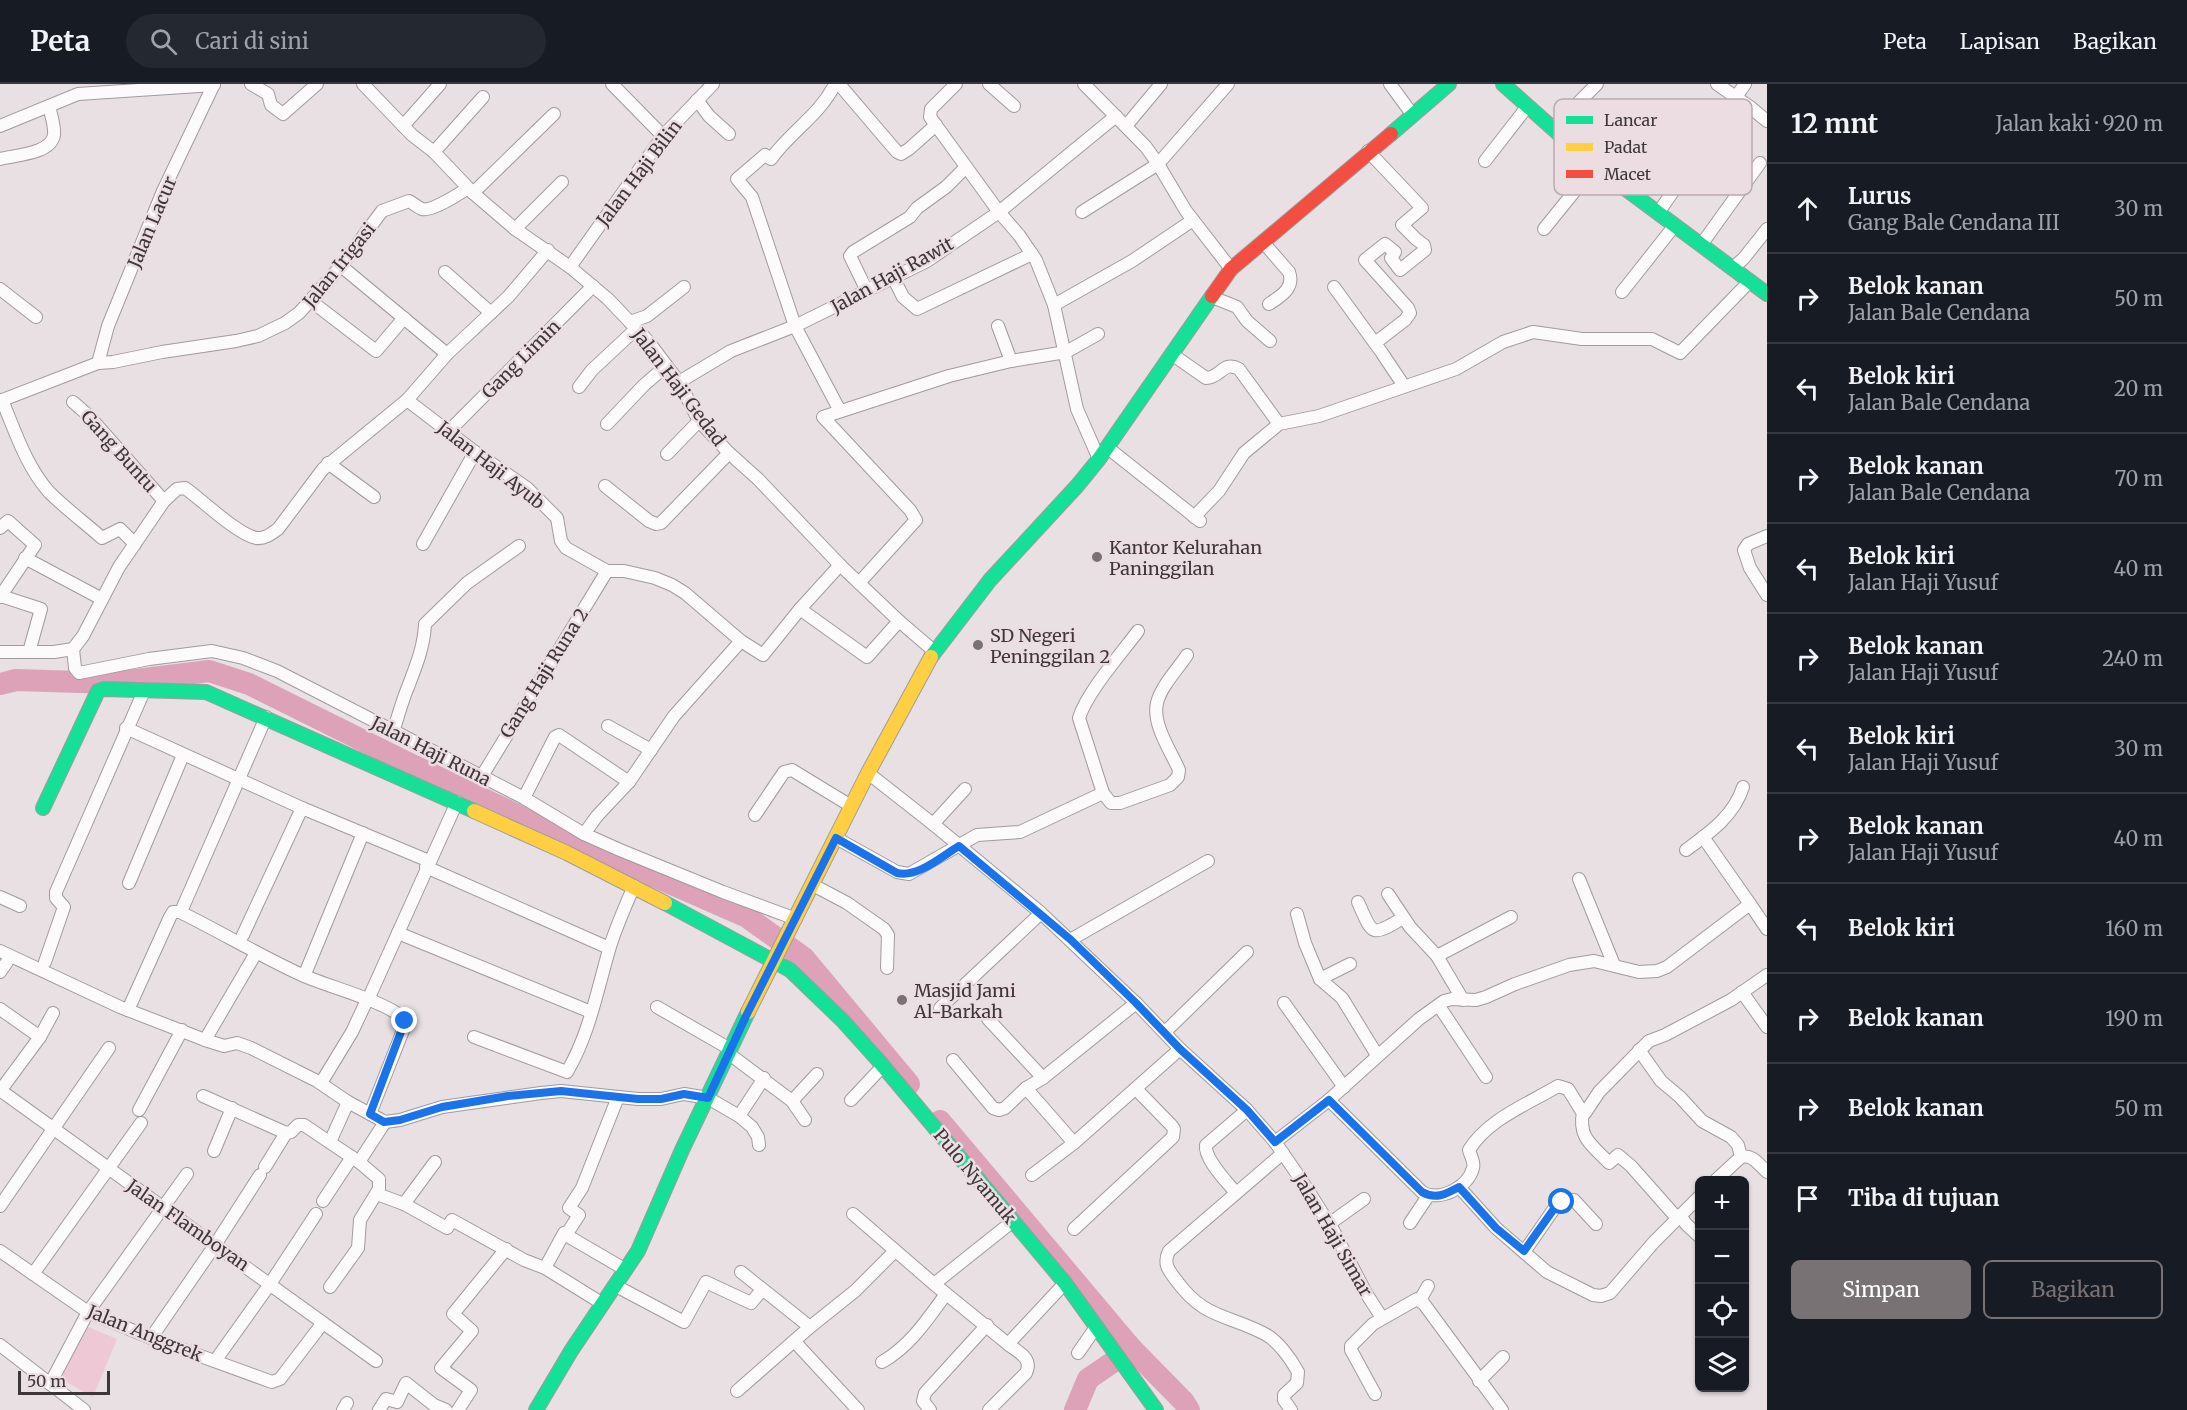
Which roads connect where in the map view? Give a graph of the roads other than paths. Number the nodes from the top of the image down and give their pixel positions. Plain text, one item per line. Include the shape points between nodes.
1 (251, 84) edge
2 (317, 84) edge
3 (363, 84) edge
4 (440, 84) edge
5 (612, 84) edge
6 (712, 84) edge
7 (837, 84) edge
8 (956, 84) edge
9 (989, 84) edge
10 (1161, 84) edge
11 (1227, 84) edge
12 (1390, 84) edge
13 (1449, 84) edge
14 (1503, 84) edge
15 (1597, 84) edge
16 (1717, 84) edge
17 (1745, 84) edge
18 (214, 85) edge
19 (1085, 85) edge
20 (137, 87) edge
21 (483, 97) dead end
22 (1736, 97) junction
23 (1582, 99) edge
24 (1739, 99) edge
25 (698, 100) junction
26 (49, 106) junction
27 (1014, 106) dead end
28 (1527, 107) junction
29 (1752, 109) edge
30 (554, 114) dead end
31 (1412, 114) junction
32 (1116, 116) junction
33 (1767, 121) edge
34 (936, 125) junction
35 (0, 126) edge
36 (403, 126) junction
37 (1126, 126) junction
38 (1552, 129) edge
39 (729, 134) dead end
40 (663, 136) junction
41 (434, 152) junction
42 (1368, 152) junction
43 (0, 159) edge
44 (1485, 161) dead end
45 (1760, 163) dead end
46 (1158, 164) junction
47 (966, 167) junction
48 (1752, 174) edge
49 (562, 182) dead end
50 (470, 191) junction
51 (1572, 195) edge
52 (1634, 195) edge
53 (1671, 195) edge
54 (1737, 195) edge
55 (999, 212) junction
56 (1082, 212) dead end
57 (1658, 213) junction
58 (1192, 220) junction
59 (1675, 225) junction
60 (515, 229) junction
61 (1544, 229) dead end
62 (1767, 229) edge
63 (1263, 242) junction
64 (1701, 245) junction
65 (548, 250) junction
66 (1032, 254) junction
67 (341, 266) junction
68 (570, 267) junction
69 (1733, 268) junction
70 (1232, 269) junction
71 (445, 272) dead end
72 (893, 277) junction
73 (1750, 280) junction
74 (593, 286) junction
75 (684, 286) dead end
76 (1334, 287) dead end
77 (0, 289) edge
78 (867, 291) junction
79 (1622, 292) dead end
80 (1767, 294) edge
81 (1212, 297) junction
82 (310, 301) junction
83 (1269, 304) dead end
84 (1054, 305) junction
85 (491, 313) junction
86 (36, 317) dead end
87 (404, 318) junction
88 (633, 325) junction
89 (795, 326) junction
90 (999, 326) dead end
91 (1098, 334) dead end
92 (1270, 340) dead end
93 (1375, 343) junction
94 (1066, 352) junction
95 (447, 354) junction
96 (1173, 355) junction
97 (1011, 362) junction
98 (98, 363) junction
99 (666, 366) junction
100 (679, 382) junction
101 (1404, 386) junction
102 (579, 387) dead end
103 (1, 400) edge
104 (407, 400) junction
105 (73, 402) dead end
106 (840, 411) junction
107 (699, 421) junction
108 (607, 424) dead end
109 (1279, 424) junction
110 (448, 432) junction
111 (475, 452) junction
112 (729, 453) junction
113 (1104, 453) junction
114 (667, 454) dead end
115 (328, 463) junction
116 (605, 486) dead end
117 (374, 496) dead end
118 (164, 501) junction
119 (0, 528) edge
120 (1767, 536) edge
121 (135, 544) junction
122 (423, 544) dead end
123 (519, 546) dead end
124 (26, 558) junction
125 (840, 565) junction
126 (608, 571) junction
127 (860, 583) junction
128 (1767, 595) edge
129 (0, 597) edge
130 (102, 599) junction
131 (800, 609) junction
132 (898, 621) junction
133 (1138, 632) dead end
134 (741, 641) junction
135 (73, 649) junction
136 (934, 651) junction
137 (0, 652) edge
138 (29, 652) junction
139 (1187, 655) dead end
140 (144, 691) junction
141 (266, 717) junction
142 (608, 726) dead end
143 (126, 728) junction
144 (393, 732) junction
145 (651, 750) junction
146 (183, 755) junction
147 (868, 773) junction
148 (482, 776) junction
149 (238, 779) junction
150 (628, 782) junction
151 (1743, 787) dead end
152 (965, 789) dead end
153 (1103, 793) junction
154 (524, 798) junction
155 (457, 802) junction
156 (851, 807) junction
157 (43, 808) dead end
158 (302, 808) junction
159 (755, 815) dead end
160 (933, 824) junction
161 (363, 833) junction
162 (584, 834) junction
163 (1703, 837) junction
164 (836, 838) junction
165 (960, 845) junction
166 (1686, 850) dead end
167 (1208, 861) dead end
168 (428, 864) junction
169 (1579, 879) dead end
170 (129, 883) dead end
171 (813, 885) junction
172 (634, 886) junction
173 (1388, 894) dead end
174 (0, 897) edge
175 (1358, 902) dead end
176 (1750, 904) junction
177 (20, 906) dead end
178 (183, 907) dead end
179 (1041, 913) junction
180 (1297, 914) dead end
181 (1511, 917) dead end
182 (796, 918) junction
183 (1403, 918) junction
184 (1767, 929) edge
185 (398, 933) junction
186 (243, 935) dead end
187 (1071, 940) junction
188 (609, 948) junction
189 (1247, 952) dead end
190 (256, 953) junction
191 (777, 955) junction
192 (1437, 956) junction
193 (2, 962) edge
194 (45, 962) dead end
195 (1350, 964) dead end
196 (1614, 965) junction
197 (888, 968) dead end
198 (307, 969) dead end
199 (1767, 975) edge
200 (1320, 979) junction
201 (1742, 992) junction
202 (369, 997) junction
203 (1463, 1000) junction
204 (1136, 1003) junction
205 (1284, 1003) dead end
206 (1439, 1006) junction
207 (657, 1007) dead end
208 (940, 1008) dead end
209 (0, 1009) edge
210 (128, 1010) junction
211 (591, 1012) junction
212 (53, 1013) dead end
213 (988, 1018) dead end
214 (1767, 1027) edge
215 (1167, 1029) junction
216 (182, 1030) junction
217 (40, 1037) junction
218 (474, 1037) dead end
219 (205, 1040) junction
220 (109, 1048) dead end
221 (1180, 1049) junction
222 (1639, 1050) junction
223 (729, 1051) junction
224 (1377, 1055) junction
225 (953, 1060) dead end
226 (883, 1066) junction
227 (817, 1074) dead end
228 (1486, 1077) dead end
229 (764, 1078) junction
230 (1043, 1078) junction
231 (321, 1083) junction
232 (1344, 1087) junction
233 (1026, 1089) junction
234 (1136, 1089) junction
235 (0, 1090) edge
236 (203, 1096) dead end
237 (618, 1097) junction
238 (708, 1098) junction
239 (852, 1100) dead end
240 (1329, 1100) junction
241 (792, 1101) junction
242 (348, 1102) junction
243 (232, 1108) junction
244 (1247, 1110) junction
245 (1583, 1112) junction
246 (370, 1114) junction
247 (739, 1116) junction
248 (805, 1120) dead end
249 (384, 1122) junction
250 (54, 1128) junction
251 (286, 1133) junction
252 (330, 1142) junction
253 (1275, 1142) junction
254 (1074, 1143) junction
255 (759, 1145) dead end
256 (214, 1151) dead end
257 (1283, 1153) junction
258 (1743, 1156) junction
259 (356, 1160) junction
260 (435, 1162) dead end
261 (110, 1169) junction
262 (1767, 1172) edge
263 (187, 1174) dead end
264 (1032, 1175) dead end
265 (1720, 1176) edge
266 (1459, 1187) junction
267 (1236, 1193) junction
268 (377, 1194) junction
269 (1428, 1196) junction
270 (1365, 1199) dead end
271 (323, 1201) dead end
272 (1695, 1201) edge
273 (404, 1204) junction
274 (0, 1206) edge
275 (164, 1208) junction
276 (316, 1214) dead end
277 (854, 1214) dead end
278 (1678, 1216) junction
279 (1013, 1221) junction
280 (1410, 1223) dead end
281 (1329, 1224) junction
282 (1596, 1224) dead end
283 (1074, 1229) dead end
284 (1695, 1232) edge
285 (566, 1235) junction
286 (215, 1245) junction
287 (506, 1249) junction
288 (0, 1251) edge
289 (895, 1251) junction
290 (1524, 1251) junction
291 (545, 1268) junction
292 (626, 1270) junction
293 (741, 1272) dead end
294 (33, 1274) junction
295 (1065, 1283) junction
296 (270, 1284) junction
297 (934, 1284) junction
298 (616, 1286) junction
299 (1428, 1286) dead end
300 (330, 1287) dead end
301 (762, 1290) junction
302 (946, 1294) junction
303 (1420, 1300) junction
304 (603, 1304) junction
305 (88, 1312) junction
306 (1382, 1318) junction
307 (321, 1324) junction
308 (987, 1325) junction
309 (810, 1328) junction
310 (1097, 1329) junction
311 (151, 1338) junction
312 (795, 1342) junction
313 (1008, 1344) junction
314 (0, 1345) edge
315 (1078, 1353) dead end
316 (1503, 1357) dead end
317 (215, 1361) junction
318 (375, 1361) dead end
319 (882, 1362) dead end
320 (1479, 1381) junction
321 (50, 1384) junction
322 (737, 1391) dead end
323 (1375, 1394) dead end
324 (84, 1410) edge
325 (380, 1410) edge
326 (446, 1410) edge
327 (458, 1410) edge
328 (536, 1410) edge
329 (858, 1410) edge
330 (930, 1410) edge
331 (989, 1410) edge
332 (1156, 1410) edge
333 (1292, 1410) edge
334 (1502, 1410) edge

1 - 2 street via 270,96 271,105 283,114
3 - 36 street, Jalan Haji Gedad
4 - 36 street
5 - 40 street
6 - 25 street, Jalan Haji Bilin
7 - 34 street via 901,154
7 - 89 street via 771,159 765,155 737,178 752,197
8 - 34 street via 931,109 930,117
9 - 27 street
10 - 37 street
11 - 46 street
12 - 31 street
13 - 31 street
14 - 28 street
15 - 23 street
16 - 22 street
17 - 22 street
18 - 20 street
18 - 98 street, Jalan Lacur via 159,202 108,326
19 - 32 street
20 - 26 street via 78,94
21 - 41 street
22 - 24 street
25 - 39 street via 708,116
25 - 40 street, Jalan Haji Bilin
26 - 35 street
26 - 43 street via 54,132 50,143
28 - 38 street
28 - 44 street
29 - 33 street
30 - 50 street, Jalan Irigasi
31 - 42 street
32 - 37 street
32 - 55 street, Jalan Haji Rawit
34 - 47 street
36 - 41 street, Jalan Haji Gedad
37 - 46 street
40 - 68 street, Jalan Haji Bilin
41 - 50 street, Jalan Haji Gedad
42 - 63 street
42 - 93 street via 1422,208 1402,225 1425,250 1400,270 1391,258 1395,252 1385,244 1365,261 1410,313
45 - 48 street
46 - 56 street
46 - 58 street
47 - 55 street
47 - 78 street via 910,217 853,252 852,262
49 - 60 street
50 - 60 street, Jalan Haji Gedad
50 - 67 street, Jalan Irigasi via 427,209 406,201 382,211
51 - 61 street
52 - 57 street
53 - 57 street
54 - 64 street
55 - 66 street
55 - 72 street, Jalan Haji Rawit via 927,261
57 - 59 street
58 - 70 street
58 - 84 street via 1132,261
59 - 64 street
59 - 79 street
60 - 65 street, Jalan Haji Gedad
62 - 69 street
63 - 70 street
63 - 83 street via 1291,278 1282,296
64 - 69 street
65 - 68 street, Jalan Haji Gedad
65 - 85 street
66 - 72 street via 917,309 903,297
66 - 84 street
67 - 82 street, Jalan Irigasi
67 - 87 street
68 - 74 street, Jalan Haji Gedad
69 - 73 street
70 - 81 street
71 - 85 street
72 - 78 street, Jalan Haji Rawit
73 - 80 street
73 - 101 street via 1680,353 1652,339 1582,339 1533,332 1503,342 1456,369
74 - 88 street, Jalan Haji Gedad
74 - 110 street, Gang Limin
75 - 88 street
76 - 93 street
77 - 86 street
78 - 89 street, Jalan Haji Rawit
81 - 92 street via 1237,306 1247,321
81 - 96 street
82 - 87 street via 376,351
82 - 98 street, Jalan Irigasi via 285,323 258,336
84 - 94 street
85 - 95 street
87 - 95 street
88 - 99 street, Jalan Haji Gedad
88 - 102 street
89 - 100 street, Jalan Haji Rawit via 731,351
89 - 106 street
90 - 97 street
91 - 94 street
93 - 101 street
94 - 97 street
94 - 113 street via 1077,409
95 - 104 street
96 - 109 street via 1206,378 1233,365
96 - 113 street
97 - 106 street via 949,376
98 - 103 street, Jalan Irigasi
99 - 100 street, Jalan Haji Gedad
99 - 108 street
100 - 107 street, Jalan Haji Gedad
101 - 109 street via 1319,416
103 - 121 street via 24,453 49,492 102,538 120,530
104 - 110 street, Jalan Haji Ayub
104 - 115 street
105 - 118 street, Gang Buntu
106 - 127 street via 823,417 916,520
107 - 112 street, Jalan Haji Gedad
107 - 114 street
109 - 113 street via 1244,453 1197,519
110 - 111 street, Jalan Haji Ayub
111 - 122 street
111 - 126 street, Jalan Haji Ayub via 527,488 555,515 563,545
112 - 116 street via 661,523 656,524
112 - 125 street, Jalan Haji Gedad
113 - 136 street via 995,574
115 - 117 street
115 - 118 street via 278,529 264,538 249,535 185,488 177,489
118 - 121 street
119 - 124 street via 8,521 35,545
120 - 128 street via 1748,544 1744,550
121 - 130 street
123 - 144 street via 467,583 425,624 419,661
124 - 129 street
124 - 130 street
125 - 127 street, Jalan Haji Gedad
125 - 131 street, Jalan Haji Ayub
126 - 134 street, Jalan Haji Ayub via 624,571 672,585
126 - 148 street, Gang Haji Runa 2
127 - 132 street, Jalan Haji Gedad
129 - 138 street via 41,609
130 - 135 street
131 - 132 street via 867,657
131 - 134 street, Jalan Haji Ayub via 765,655
132 - 136 street, Jalan Haji Gedad
133 - 153 street via 1100,682 1079,718
134 - 145 street via 674,716
135 - 138 street
135 - 144 street, Jalan Haji Runa via 79,673 212,651 243,658 277,671
136 - 147 street
137 - 138 street
139 - 153 street via 1160,694 1156,710 1158,724 1179,770 1178,777 1170,785 1120,804 1111,803
140 - 141 street, Pulo Nyamuk via 206,692
140 - 143 street
140 - 157 street, Pulo Nyamuk via 98,691
141 - 149 street
141 - 155 street, Pulo Nyamuk
142 - 145 street
143 - 146 street
143 - 194 street via 56,891 56,898 64,907
144 - 148 street, Jalan Haji Runa
145 - 150 street
146 - 149 street
146 - 170 street
147 - 156 street
147 - 160 street, Jalan Haji Simar
148 - 154 street, Jalan Haji Runa
149 - 158 street
149 - 178 street
150 - 154 street via 559,735
150 - 162 street
151 - 163 street via 1734,807
152 - 160 street
153 - 165 street via 1020,832 982,834
154 - 162 street, Jalan Haji Runa
155 - 168 street
155 - 172 street, Pulo Nyamuk
156 - 159 street via 788,770
156 - 164 street
158 - 161 street
158 - 186 street
160 - 165 street, Jalan Haji Simar
161 - 168 street
161 - 198 street
162 - 182 street, Jalan Haji Runa via 712,888
163 - 166 street
163 - 176 street
164 - 165 street via 905,874
164 - 171 street
165 - 179 street, Jalan Haji Simar
167 - 187 street
168 - 185 street
168 - 188 street
169 - 196 street
171 - 182 street
171 - 197 street via 884,929 888,935
172 - 188 street
172 - 191 street, Pulo Nyamuk
173 - 183 street
174 - 177 street
175 - 183 street via 1375,931
176 - 184 street
176 - 196 street via 1667,967 1639,972
179 - 187 street, Jalan Haji Simar
179 - 208 street
180 - 200 street
181 - 192 street
182 - 191 street
183 - 192 street
185 - 202 street
185 - 211 street
187 - 204 street, Jalan Haji Simar
188 - 211 street
189 - 215 street
190 - 202 street via 304,976
190 - 210 street via 180,912 173,912
190 - 219 street
191 - 223 street
191 - 226 street, Pulo Nyamuk
192 - 203 street
193 - 210 street
195 - 200 street
196 - 203 street via 1594,961 1569,965 1486,997
199 - 201 street
200 - 224 street via 1342,998
201 - 214 street
201 - 222 street
202 - 231 street
202 - 246 street via 405,1021
203 - 206 street via 1452,999
204 - 215 street, Jalan Haji Simar
204 - 230 street
205 - 232 street
206 - 224 street
206 - 228 street
207 - 223 street
209 - 217 street
210 - 216 street
211 - 218 street via 566,1073
212 - 217 street
213 - 230 street
215 - 221 street, Jalan Haji Simar
216 - 219 street
216 - 261 street
217 - 235 street
219 - 231 street via 251,1048
220 - 250 street
221 - 234 street
221 - 244 street, Jalan Haji Simar
222 - 245 street via 1599,1092 1589,1110
222 - 258 street via 1661,1082 1702,1121 1731,1137
223 - 229 street
223 - 238 street
224 - 232 street
225 - 233 street via 996,1110 1005,1108
226 - 239 street
226 - 279 street, Pulo Nyamuk
227 - 241 street
229 - 241 street
229 - 247 street
230 - 233 street
231 - 242 street
232 - 240 street
233 - 254 street
234 - 254 street
234 - 283 street via 1172,1126 1173,1137
235 - 250 street, Jalan Flamboyan
236 - 243 street
237 - 238 street via 661,1099 684,1094
237 - 249 street via 561,1091 519,1095 433,1109
237 - 285 street via 582,1188 569,1208 579,1215
238 - 247 street
238 - 292 street
240 - 253 street
240 - 269 street
241 - 248 street
242 - 246 street
242 - 252 street
243 - 251 street
243 - 256 street
244 - 253 street, Jalan Haji Simar
244 - 267 street via 1205,1149
245 - 266 street via 1568,1089 1558,1086 1496,1122 1471,1147 1473,1170
245 - 278 street via 1582,1135 1609,1163 1618,1155
246 - 249 street
247 - 255 street via 752,1127
249 - 259 street
250 - 261 street, Jalan Flamboyan
250 - 274 street
251 - 252 street via 301,1124
251 - 286 street
252 - 259 street
253 - 257 street, Jalan Haji Simar
254 - 264 street
257 - 267 street, Jalan Haji Simar
257 - 281 street, Jalan Haji Simar
258 - 262 street via 1755,1160
258 - 265 street
259 - 268 street via 379,1179
259 - 271 street
260 - 273 street
261 - 275 street, Jalan Flamboyan
261 - 294 street
263 - 275 street
266 - 269 street via 1443,1195
266 - 290 street via 1496,1228
267 - 333 street, Jalan Haji Simar via 1169,1251 1167,1268 1187,1294 1208,1311 1276,1343 1298,1372 1297,1383 1284,1395
268 - 273 street
268 - 300 street via 360,1220 358,1248
269 - 280 street
270 - 281 street
272 - 278 street
273 - 287 street via 447,1228 452,1220
275 - 286 street, Jalan Flamboyan
275 - 305 street
276 - 296 street
277 - 289 street
278 - 284 street
278 - 290 street via 1606,1295 1593,1295 1558,1279
279 - 295 street, Pulo Nyamuk
279 - 297 street
281 - 306 street, Jalan Haji Simar
282 - 290 street via 1574,1200 1566,1200 1556,1206
285 - 291 street
285 - 292 street
286 - 296 street, Jalan Flamboyan
286 - 311 street
287 - 291 street
287 - 327 street via 453,1314 472,1331 441,1368 471,1390
288 - 294 street, Jalan Anggrek
289 - 297 street
289 - 309 street
291 - 304 street
292 - 298 street
293 - 301 street
294 - 305 street, Jalan Anggrek
295 - 310 street, Pulo Nyamuk
295 - 313 street
296 - 307 street, Jalan Flamboyan
296 - 317 street
297 - 302 street
298 - 301 street via 684,1322 706,1282 752,1303
298 - 304 street
299 - 303 street
301 - 309 street
302 - 308 street
302 - 319 street via 907,1344
303 - 306 street via 1414,1299
303 - 320 street
304 - 328 street
305 - 311 street, Jalan Anggrek
305 - 321 street
306 - 323 street via 1351,1346
307 - 317 street, Jalan Anggrek via 275,1382
307 - 318 street, Jalan Flamboyan
308 - 313 street
308 - 330 street via 925,1393 923,1401
309 - 312 street
310 - 315 street
310 - 332 street, Pulo Nyamuk
311 - 317 street, Jalan Anggrek
312 - 322 street
312 - 329 street
313 - 331 street via 1027,1359 1029,1367
314 - 321 street
316 - 320 street
320 - 334 street
321 - 324 street
325 - 326 street via 386,1399 397,1402 406,1383

